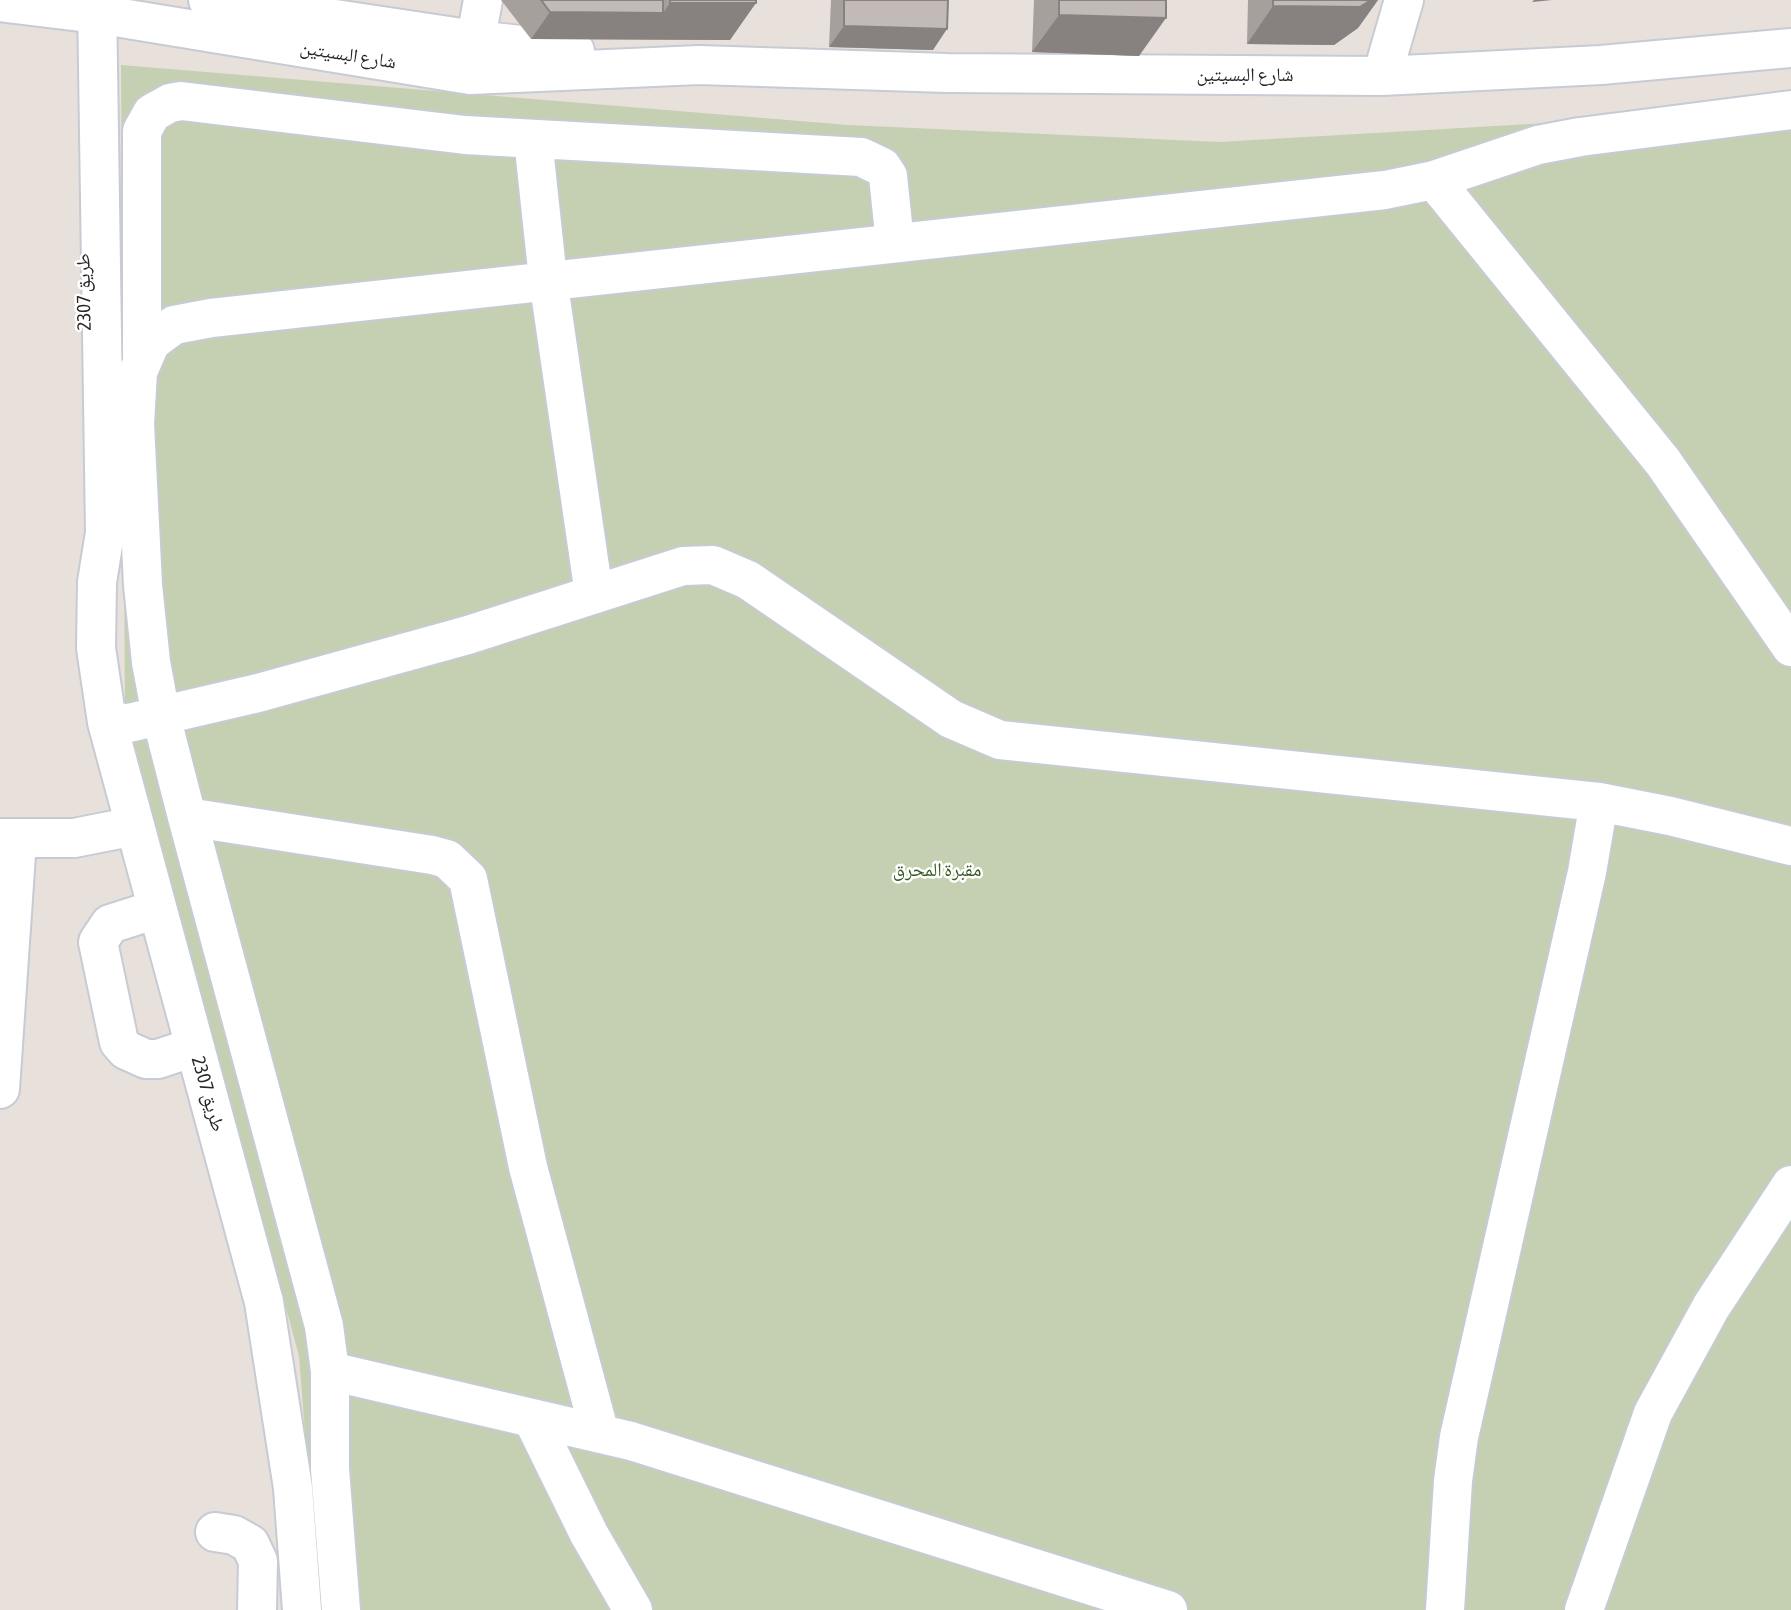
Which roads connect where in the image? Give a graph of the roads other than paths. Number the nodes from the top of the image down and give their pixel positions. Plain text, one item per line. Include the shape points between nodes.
1 (208, 0) edge
2 (483, 0) edge
3 (1404, 0) edge
4 (0, 2) edge
5 (90, 6) edge
6 (1791, 48) edge
7 (472, 58) junction
8 (1382, 76) junction
9 (1791, 110) edge
10 (533, 139) junction
11 (1434, 180) junction
12 (895, 243) junction
13 (548, 279) junction
14 (142, 356) junction
15 (594, 594) junction
16 (1791, 646) edge
17 (161, 716) junction
18 (107, 722) junction
19 (1599, 802) junction
20 (187, 817) junction
21 (135, 826) junction
22 (8, 839) edge
23 (1791, 846) edge
24 (157, 909) junction
25 (194, 1047) junction
26 (0, 1089) edge
27 (1791, 1185) edge
28 (330, 1371) junction
29 (532, 1418) junction
30 (600, 1434) junction
31 (215, 1532) dead end
32 (257, 1610) edge
33 (302, 1610) edge
34 (341, 1610) edge
35 (633, 1610) edge
36 (1168, 1610) edge
37 (1445, 1610) edge
38 (1584, 1610) edge

1 - 7 street, شارع البسيتين
2 - 7 street
3 - 8 street
4 - 5 street, شارع البسيتين
5 - 7 street, شارع البسيتين
5 - 18 street, طريق 2307 via 86,536 96,582 96,648
6 - 8 street, شارع البسيتين via 1601,65
7 - 8 street, شارع البسيتين via 947,73
9 - 11 street via 1538,145
10 - 12 street via 861,157 882,167 888,176
10 - 13 street
10 - 14 street via 181,101 160,107 142,131
11 - 12 street via 1385,190
11 - 16 street via 1663,462
12 - 13 street
13 - 14 street via 174,325 161,332
13 - 15 street
14 - 17 street via 135,424 138,518 148,636
15 - 17 street via 354,668
15 - 19 street via 683,566 713,565 731,571 951,719 1000,740
17 - 18 street
17 - 20 street
18 - 21 street, طريق 2307
19 - 23 street
19 - 37 street via 1459,1437
20 - 28 street via 313,1283
20 - 30 street via 432,855 447,859 468,879 528,1167
21 - 22 street via 74,838
21 - 24 street, طريق 2307
22 - 26 street
24 - 25 street, طريق 2307
24 - 25 street via 110,924 98,942 119,1042 146,1059
25 - 33 street, طريق 2307 via 264,1301 293,1488
27 - 38 street via 1711,1307 1653,1413
28 - 29 street
28 - 34 street via 330,1469
29 - 30 street
29 - 35 street via 589,1534
30 - 36 street
31 - 32 street via 250,1544 258,1561

